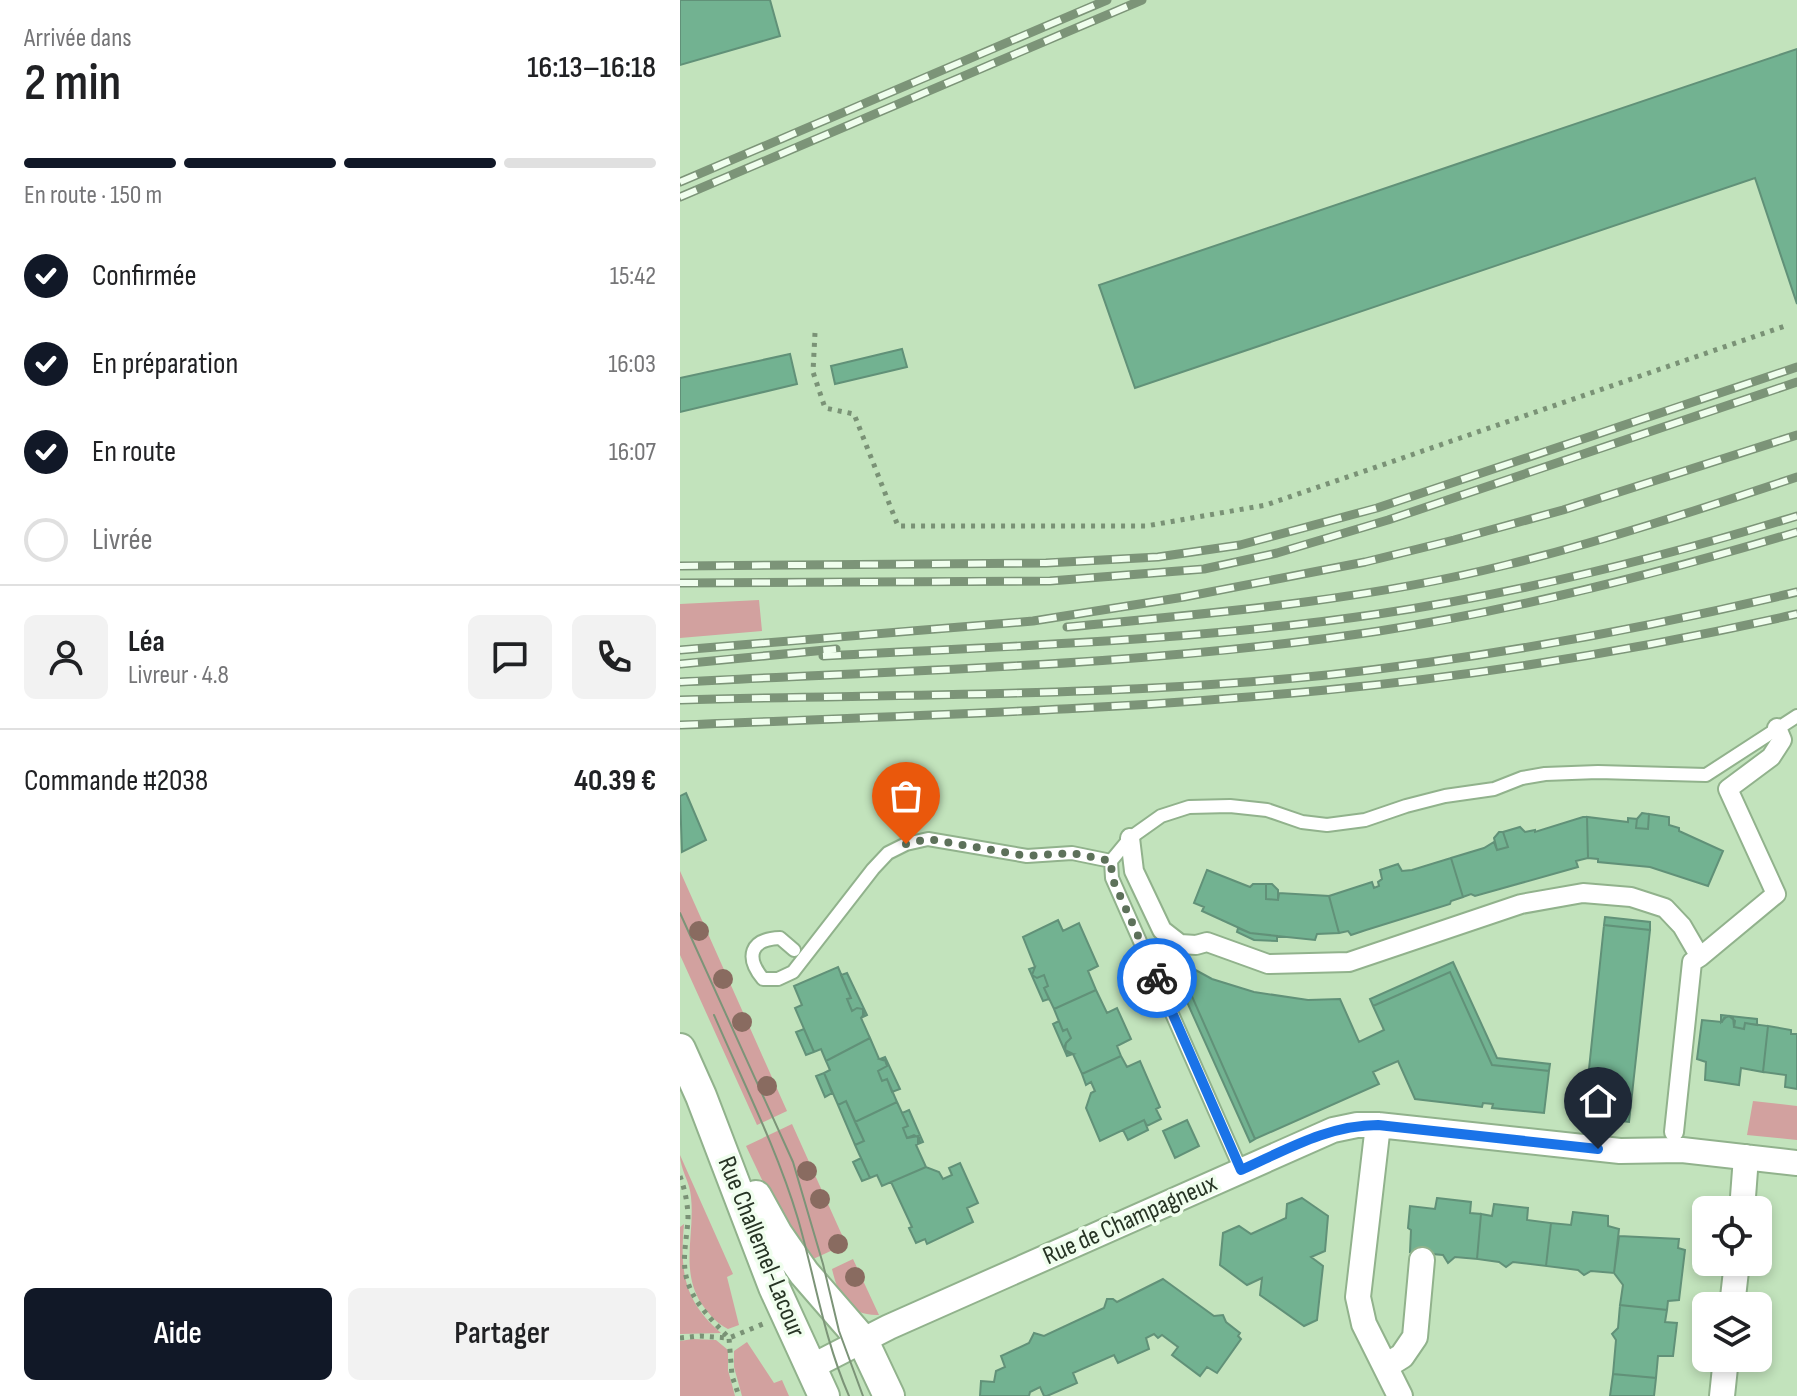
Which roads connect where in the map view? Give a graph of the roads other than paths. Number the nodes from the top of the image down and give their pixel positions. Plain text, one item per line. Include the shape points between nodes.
1 (1797, 716) edge
2 (1777, 728) junction
3 (1130, 838) junction
4 (1111, 861) junction
5 (794, 950) dead end
6 (1700, 957) junction
7 (680, 1049) edge
8 (701, 1096) junction
9 (1378, 1125) junction
10 (1674, 1132) dead end
11 (1746, 1157) junction
12 (1797, 1163) edge
13 (1241, 1170) junction
14 (1743, 1196) edge
15 (1422, 1260) dead end
16 (863, 1341) junction
17 (811, 1367) junction
18 (1725, 1372) edge
19 (1393, 1381) edge
20 (824, 1396) edge
21 (889, 1396) edge
22 (1722, 1396) edge

1 - 2 lane
2 - 3 lane via 1706,775 1545,774 1327,825 1267,810 1189,807 1161,816
2 - 6 street via 1782,740 1771,757 1728,789 1776,894
3 - 4 lane
3 - 6 street via 1134,871 1162,930 1180,944 1207,942 1268,964 1349,962 1521,904 1583,893 1631,897 1665,908
4 - 5 lane via 1072,853 1027,856 928,839 906,844 873,869 793,972 763,979 754,967 752,954 769,938 780,938
4 - 13 lane via 1112,878
6 - 10 street via 1692,962
7 - 8 street, Rue Challemel-Lacour
8 - 16 street, Rue Challemel-Lacour via 777,1234
8 - 17 street, Rue Challemel-Lacour via 774,1287
9 - 11 street, Rue de Champagneux via 1620,1151
9 - 13 street, Rue de Champagneux via 1333,1130
9 - 19 street via 1358,1297 1364,1324
11 - 12 street, Rue de Champagneux
11 - 14 street
13 - 16 street, Rue de Champagneux
15 - 19 street via 1415,1337
16 - 17 street, Rue de Champagneux
16 - 21 street, Rue Challemel-Lacour
17 - 20 street, Rue Challemel-Lacour
18 - 22 street

